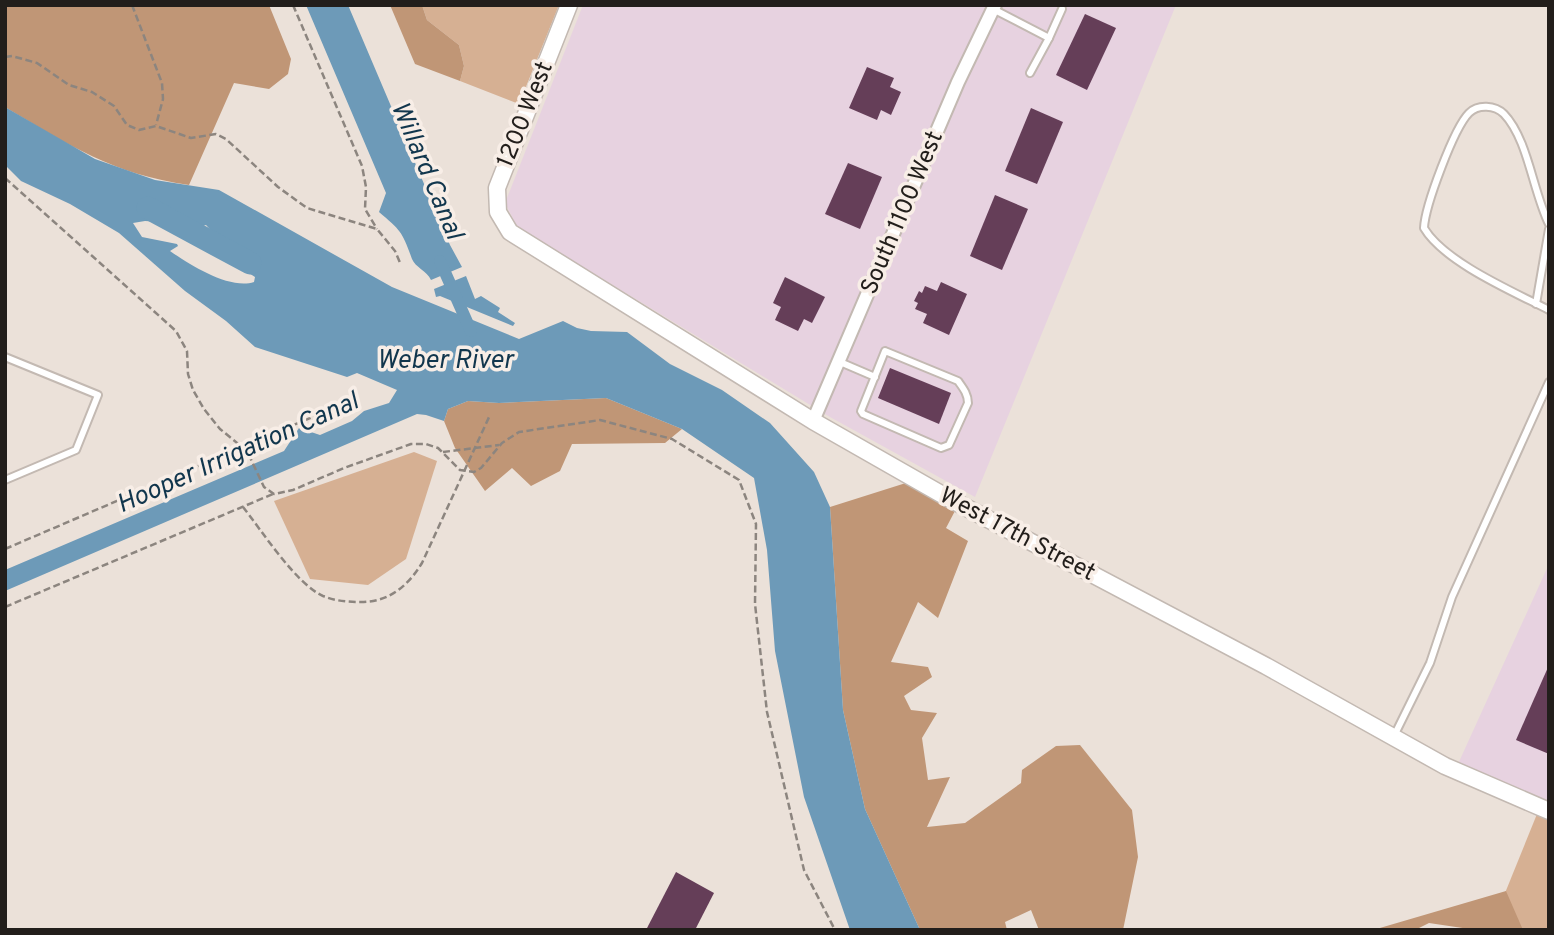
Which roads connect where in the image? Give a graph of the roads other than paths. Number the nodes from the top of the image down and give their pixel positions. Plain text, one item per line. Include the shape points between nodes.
1 (569, 5) edge
2 (994, 6) edge
3 (1062, 9) dead end
4 (1049, 38) junction
5 (1030, 73) dead end
6 (1549, 223) edge
7 (504, 225) joint
8 (1549, 229) edge
9 (1536, 304) junction
10 (1549, 310) edge
11 (5, 358) edge
12 (840, 362) junction
13 (875, 377) junction
14 (1549, 382) edge
15 (813, 421) junction
16 (5, 480) edge
17 (1393, 738) junction
18 (1549, 811) edge

1 - 7 street, 1200 West via 497,188 496,205
2 - 4 lane
2 - 12 street, South 1100 West
3 - 4 lane
4 - 5 lane
6 - 9 lane via 1525,154 1504,113 1485,106 1469,113 1433,188 1424,228 1444,249
7 - 15 street, West 17th Street
8 - 9 lane
9 - 10 lane
11 - 16 lane via 98,395 76,450
12 - 13 lane
12 - 15 street, South 1100 West
13 - 13 lane via 885,351 958,381 968,403 949,445 941,448 863,414
14 - 17 lane via 1457,587 1426,674
15 - 17 street, West 17th Street
17 - 18 street, West 17th Street

